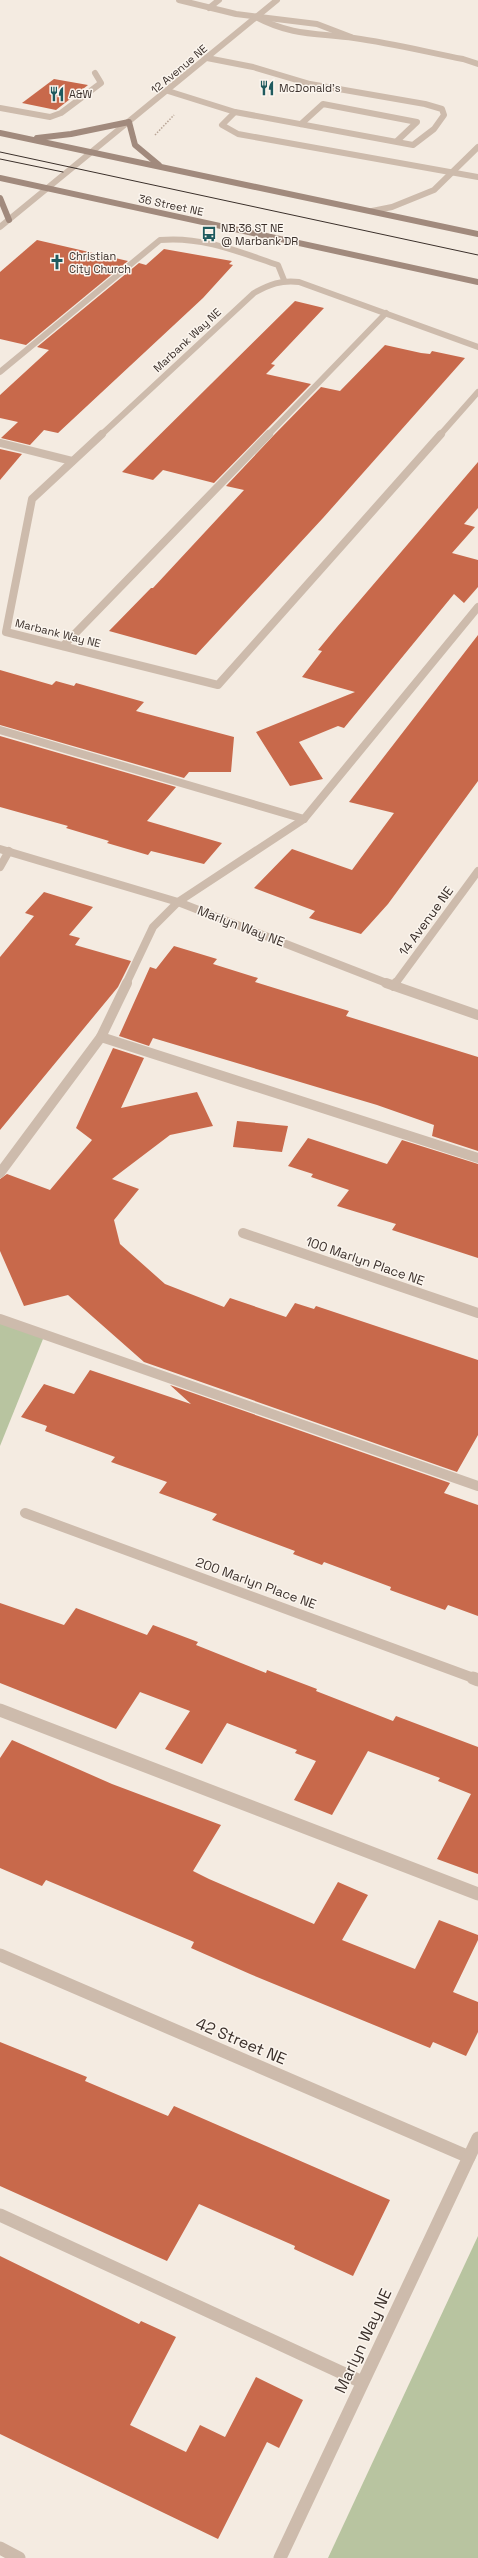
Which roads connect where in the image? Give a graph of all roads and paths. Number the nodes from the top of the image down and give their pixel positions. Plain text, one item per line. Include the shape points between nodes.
1 (179, 0) edge
2 (219, 0) edge
3 (277, 0) edge
4 (209, 8) junction
5 (256, 17) junction
6 (353, 38) junction
7 (207, 58) junction
8 (478, 64) edge
9 (96, 73) dead end
10 (168, 91) junction
11 (0, 108) edge
12 (235, 112) junction
13 (128, 122) junction
14 (301, 124) junction
15 (0, 133) edge
16 (27, 139) junction
17 (397, 142) junction
18 (478, 147) edge
19 (92, 152) junction
20 (160, 167) junction
21 (451, 173) junction
22 (478, 177) edge
23 (0, 178) edge
24 (48, 189) junction
25 (0, 198) edge
26 (372, 211) junction
27 (8, 220) junction
28 (0, 227) edge
29 (478, 234) edge
30 (284, 280) junction
31 (478, 282) edge
32 (386, 313) junction
33 (478, 347) edge
34 (0, 372) edge
35 (478, 392) edge
36 (0, 443) edge
37 (72, 461) junction
38 (478, 607) edge
39 (63, 646) junction
40 (0, 730) edge
41 (304, 819) junction
42 (4, 850) edge
43 (0, 867) edge
44 (478, 871) edge
45 (178, 902) junction
46 (394, 986) junction
47 (478, 1015) edge
48 (101, 1037) junction
49 (478, 1158) edge
50 (0, 1173) edge
51 (243, 1233) dead end
52 (478, 1313) edge
53 (0, 1319) edge
54 (478, 1486) edge
55 (25, 1513) dead end
56 (478, 1680) edge
57 (0, 1710) edge
58 (478, 1894) edge
59 (0, 1955) edge
60 (478, 2138) edge
61 (469, 2158) junction
62 (0, 2215) edge
63 (362, 2382) junction
64 (0, 2548) edge
65 (19, 2558) edge
66 (280, 2558) edge

1 - 4 street
2 - 4 street
3 - 5 street, 12 Avenue NE
4 - 5 street
5 - 6 street via 277,28 328,37
5 - 6 street via 288,19 338,29
5 - 7 street, 12 Avenue NE
6 - 8 street
7 - 10 street, 12 Avenue NE
7 - 17 street via 253,67 310,84 442,109 444,115 434,129 413,145
9 - 11 street via 101,83 61,113 50,117
10 - 12 street
10 - 13 street, 12 Avenue NE
12 - 14 street
12 - 21 street via 222,125 238,134
13 - 16 main road via 71,134
13 - 19 street, 12 Avenue NE
13 - 20 main road via 135,145
14 - 17 street
14 - 17 street via 323,104 417,122
15 - 16 main road
16 - 19 main road
18 - 21 street
19 - 20 main road
19 - 24 street, 12 Avenue NE
20 - 26 main road
21 - 22 street
21 - 26 street via 434,190 416,199
23 - 24 main road, 36 Street NE
24 - 27 street, 12 Avenue NE
24 - 31 main road, 36 Street NE
25 - 27 main road via 6,208
26 - 29 main road
27 - 28 street, 12 Avenue NE
30 - 32 street via 317,287
30 - 34 street via 278,265 231,249 176,237 160,240
30 - 37 street, Marbank Way NE via 269,284 254,293
32 - 33 street
32 - 39 street
35 - 39 street, Marbank Way NE via 218,686
36 - 37 street
37 - 39 street, Marbank Way NE via 32,499 6,632
38 - 41 street
40 - 41 street
41 - 45 street
42 - 43 street
42 - 45 street, Marlyn Way NE
44 - 46 street, 14 Avenue NE
45 - 46 street, Marlyn Way NE
45 - 48 street via 153,927
46 - 47 street, Marlyn Way NE
48 - 49 street
48 - 50 street
51 - 52 street, 100 Marlyn Place NE
53 - 54 street
55 - 56 street, 200 Marlyn Place NE
57 - 58 street
59 - 61 street, 42 Street NE
60 - 61 street, Marlyn Way NE
61 - 63 street, Marlyn Way NE
62 - 63 street
63 - 66 street, Marlyn Way NE
64 - 65 street

